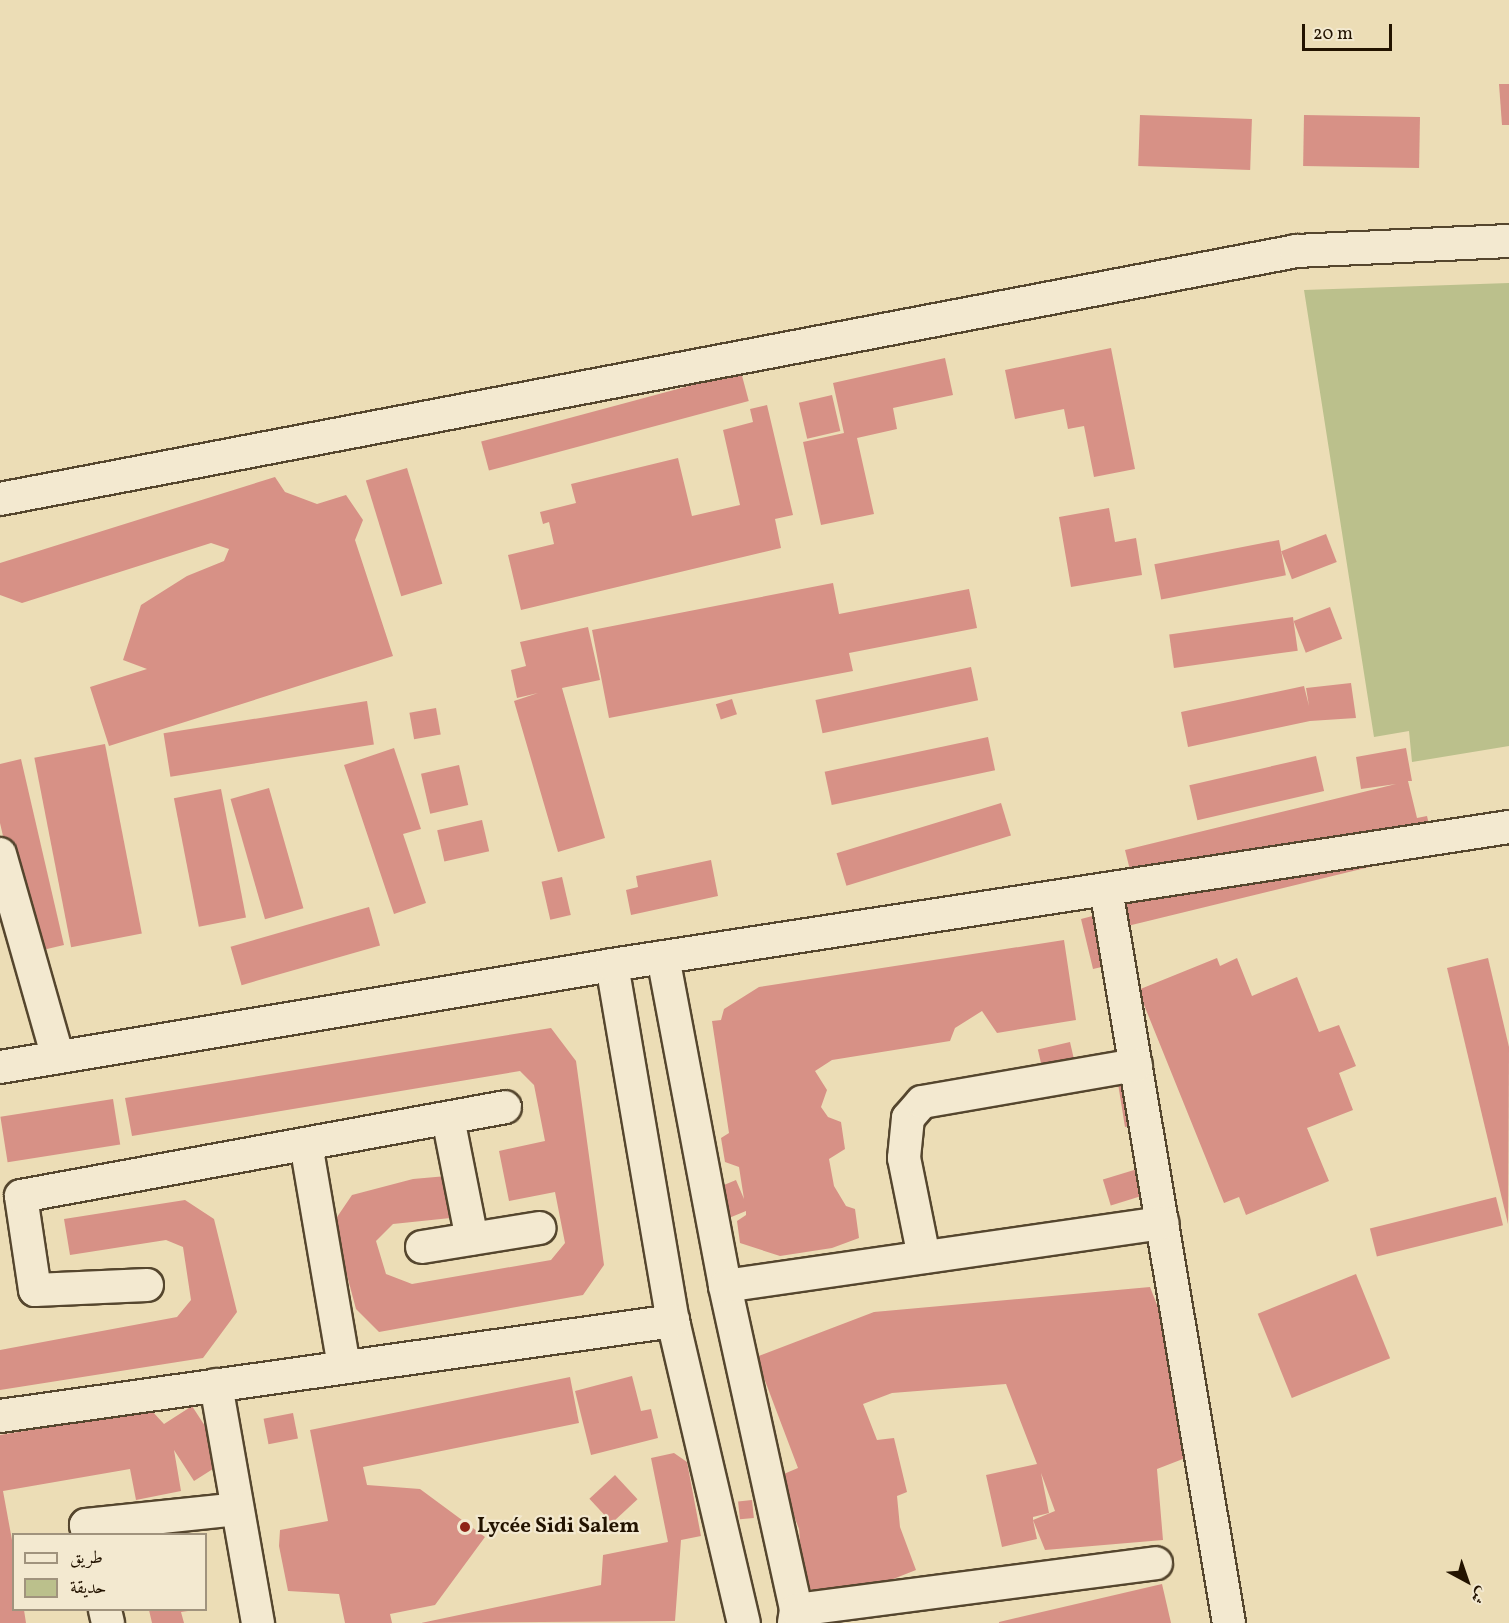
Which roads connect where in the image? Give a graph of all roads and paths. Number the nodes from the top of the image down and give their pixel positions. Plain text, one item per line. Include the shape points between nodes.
1 (1509, 241) edge
2 (0, 499) edge
3 (1509, 827) edge
4 (0, 854) edge
5 (1106, 889) junction
6 (663, 957) junction
7 (612, 965) junction
8 (58, 1057) junction
9 (1136, 1065) junction
10 (0, 1067) edge
11 (505, 1107) dead end
12 (448, 1118) junction
13 (306, 1144) junction
14 (1162, 1223) junction
15 (539, 1228) dead end
16 (472, 1239) junction
17 (422, 1247) dead end
18 (924, 1257) junction
19 (147, 1285) dead end
20 (725, 1286) junction
21 (673, 1321) junction
22 (344, 1367) junction
23 (216, 1385) junction
24 (0, 1416) edge
25 (237, 1509) junction
26 (88, 1533) edge
27 (1155, 1563) dead end
28 (795, 1616) edge
29 (258, 1623) edge
30 (744, 1623) edge
31 (1229, 1623) edge

1 - 2 street via 1296,251
3 - 5 street
4 - 8 street
5 - 6 street
5 - 9 street
6 - 7 street
6 - 20 street
7 - 8 street
7 - 21 street
8 - 10 street
9 - 14 street
9 - 18 street via 922,1102 908,1118 904,1158
11 - 12 street
12 - 13 street
12 - 16 street
13 - 19 street via 21,1196 35,1290
13 - 22 street
14 - 18 street
14 - 31 street
15 - 16 street
16 - 17 street
18 - 20 street
20 - 28 street
21 - 22 street
21 - 30 street
22 - 23 street
23 - 24 street
23 - 25 street
25 - 26 street via 86,1525
25 - 29 street
27 - 28 street

